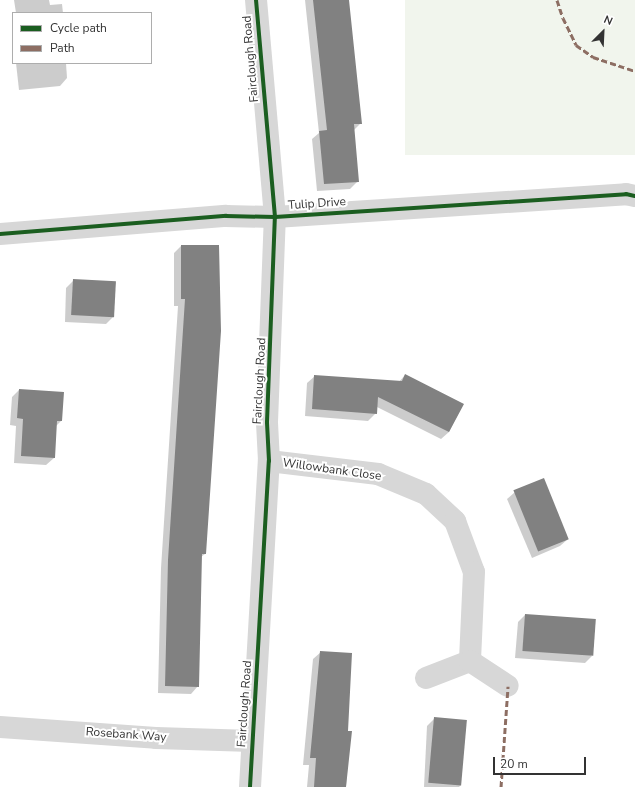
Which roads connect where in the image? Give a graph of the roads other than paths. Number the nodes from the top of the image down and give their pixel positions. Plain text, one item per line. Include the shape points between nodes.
1 (256, 0) edge
2 (635, 196) edge
3 (275, 217) junction
4 (0, 234) edge
5 (268, 461) junction
6 (470, 661) junction
7 (426, 678) dead end
8 (508, 686) dead end
9 (0, 726) edge
10 (252, 741) junction
11 (250, 787) edge

1 - 3 street, Fairclough Road
2 - 3 street, Tulip Drive via 626,194
3 - 4 street, Tulip Drive via 226,216
3 - 5 street, Fairclough Road via 267,422
5 - 6 street, Willowbank Close via 378,474 426,494 455,521 474,572
5 - 10 street, Fairclough Road
6 - 7 street
6 - 8 street
9 - 10 street, Rosebank Way via 156,738
10 - 11 street, Fairclough Road

